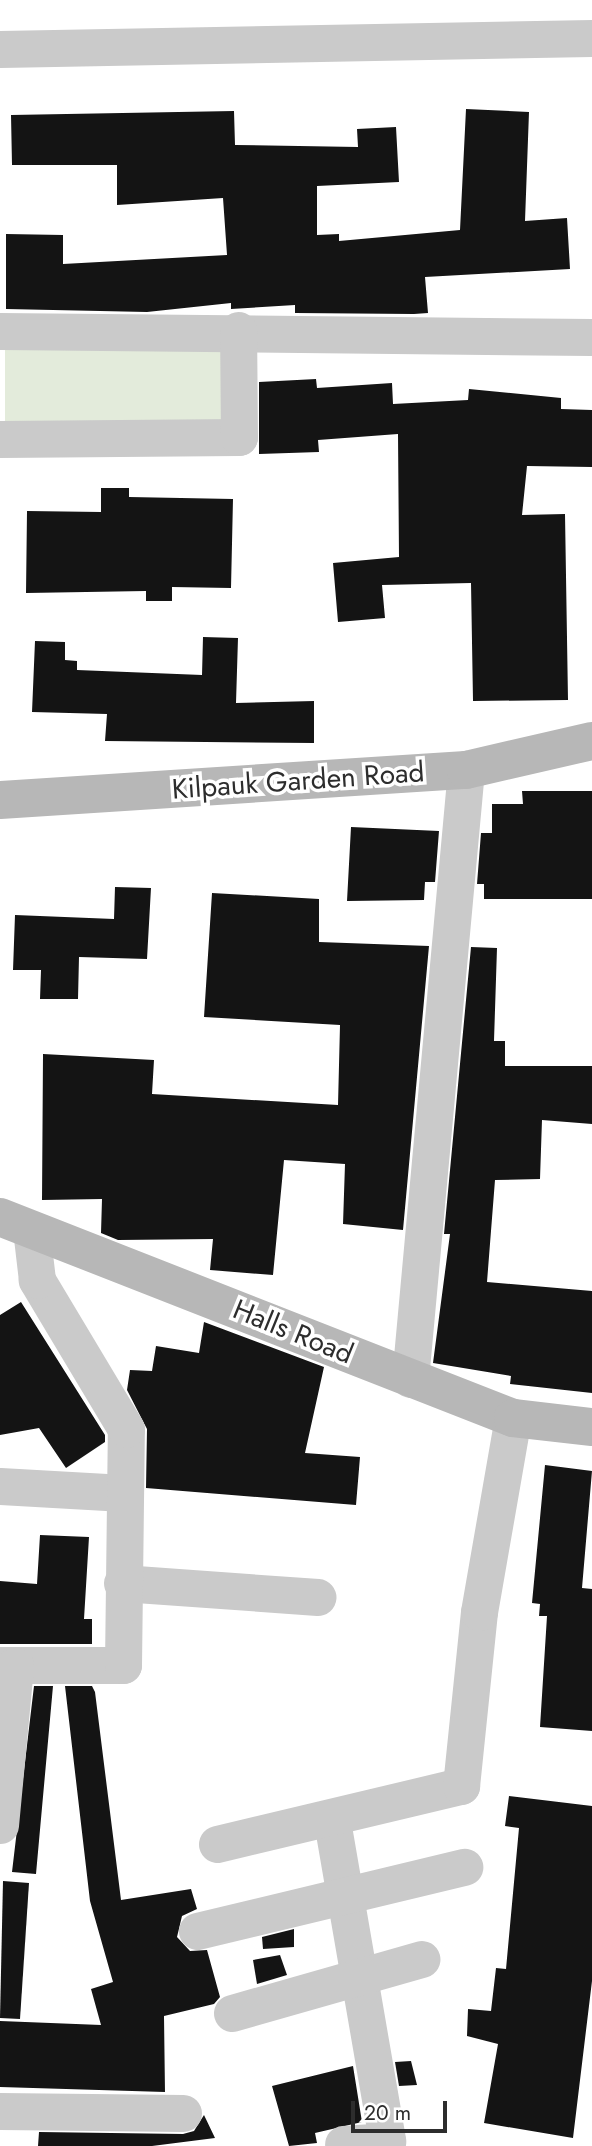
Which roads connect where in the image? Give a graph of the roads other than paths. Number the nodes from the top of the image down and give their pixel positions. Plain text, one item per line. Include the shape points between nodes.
1 (592, 38) edge
2 (0, 49) edge
3 (238, 330) junction
4 (0, 331) edge
5 (592, 337) edge
6 (0, 439) edge
7 (592, 741) edge
8 (466, 770) junction
9 (0, 800) edge
10 (16, 1223) edge
11 (411, 1379) junction
12 (513, 1419) junction
13 (592, 1427) edge
14 (0, 1486) edge
15 (124, 1493) junction
16 (122, 1583) junction
17 (317, 1597) dead end
18 (8, 1665) edge
19 (332, 1821) junction
20 (0, 1825) edge
21 (217, 1844) dead end
22 (464, 1867) dead end
23 (349, 1896) junction
24 (197, 1931) dead end
25 (421, 1959) dead end
26 (360, 1974) junction
27 (232, 2014) dead end
28 (0, 2111) edge
29 (183, 2113) dead end
30 (343, 2144) dead end

1 - 2 street
3 - 4 street
3 - 5 street
3 - 6 street via 239,437
7 - 8 main road, Kilpauk Garden Road
8 - 9 main road, Kilpauk Garden Road
8 - 11 street
10 - 11 main road, Halls Road
10 - 15 street via 37,1280 126,1429
11 - 12 main road, Halls Road
12 - 13 main road, Halls Road
12 - 19 street via 479,1612 461,1786
14 - 15 street
15 - 16 street
16 - 17 street
16 - 18 street via 123,1665
18 - 20 street
19 - 21 street
19 - 23 street
22 - 23 street
23 - 24 street
23 - 26 street
25 - 26 street
26 - 27 street
26 - 30 street via 387,2141
28 - 29 street

